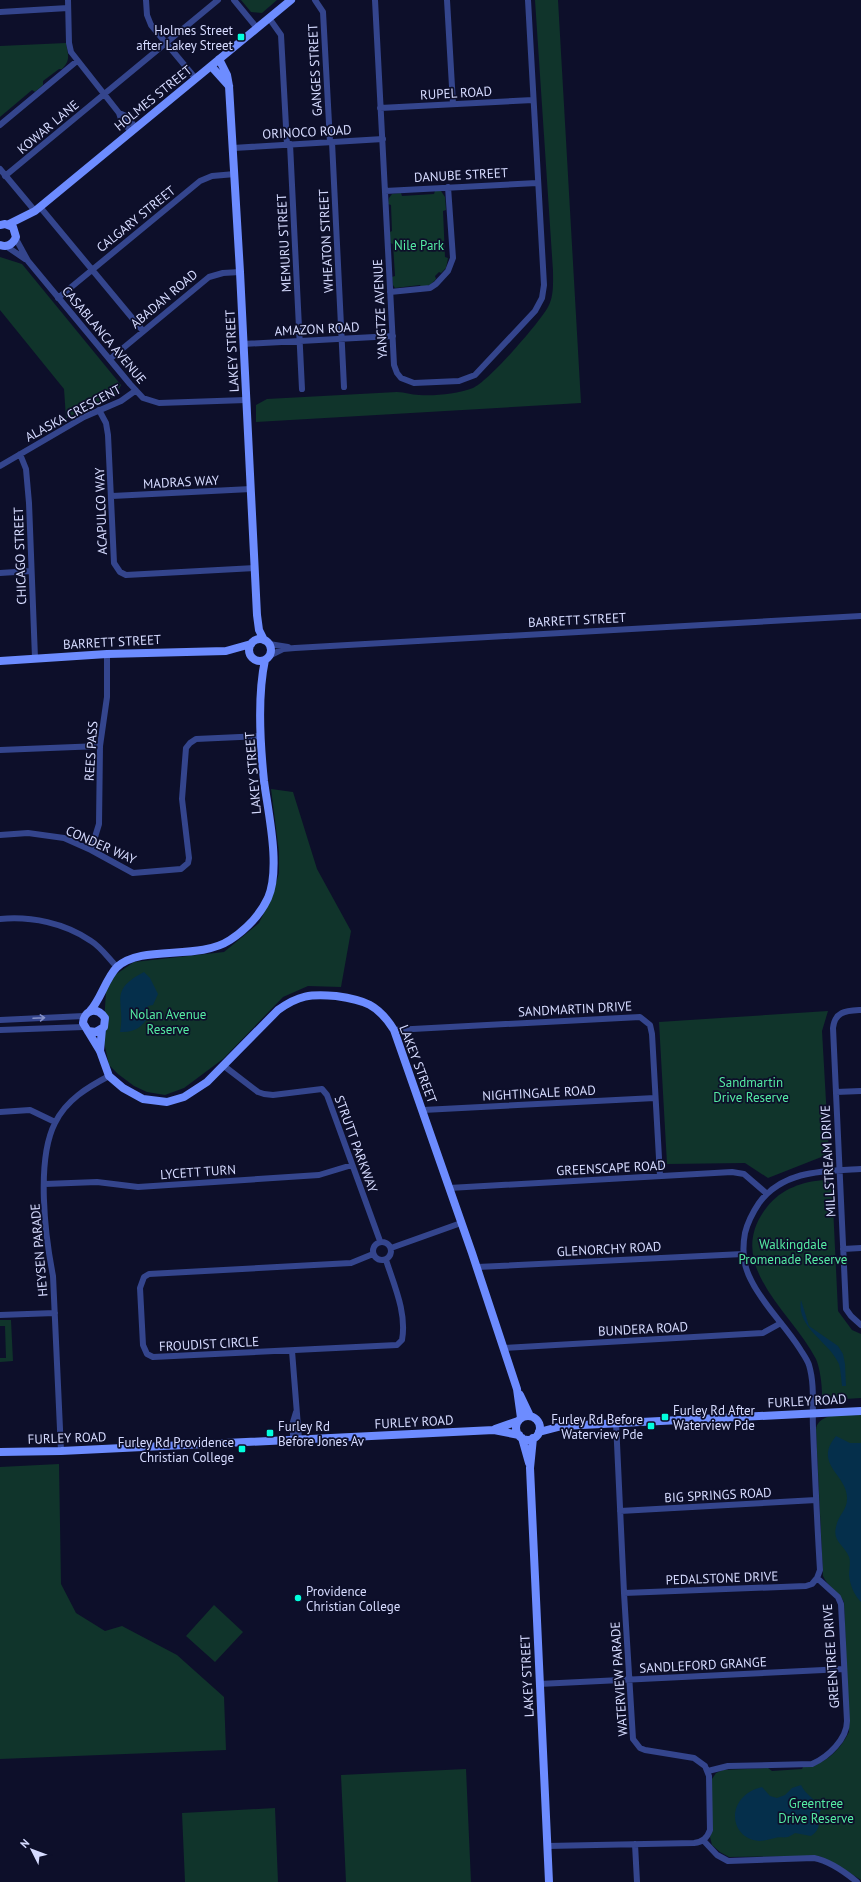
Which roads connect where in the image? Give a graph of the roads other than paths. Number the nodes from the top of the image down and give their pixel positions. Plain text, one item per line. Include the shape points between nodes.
1 (68, 0) edge
2 (146, 0) edge
3 (218, 0) edge
4 (234, 0) edge
5 (291, 0) edge
6 (315, 0) edge
7 (375, 0) edge
8 (447, 0) edge
9 (528, 0) edge
10 (68, 8) junction
11 (0, 12) edge
12 (269, 18) junction
13 (257, 28) junction
14 (166, 43) junction
15 (219, 59) junction
16 (77, 61) junction
17 (211, 66) junction
18 (196, 79) junction
19 (229, 86) junction
20 (104, 94) junction
21 (533, 100) junction
22 (453, 104) junction
23 (380, 108) junction
24 (0, 125) edge
25 (133, 130) junction
26 (383, 139) junction
27 (331, 142) junction
28 (288, 144) junction
29 (233, 148) junction
30 (0, 169) edge
31 (235, 174) junction
32 (5, 176) junction
33 (537, 182) junction
34 (448, 187) junction
35 (385, 191) junction
36 (35, 211) junction
37 (4, 223) edge
38 (16, 236) junction
39 (2, 246) edge
40 (28, 261) junction
41 (92, 270) junction
42 (240, 272) junction
43 (390, 292) junction
44 (58, 298) junction
45 (143, 331) junction
46 (393, 336) junction
47 (342, 339) junction
48 (299, 341) junction
49 (243, 344) junction
50 (110, 359) junction
51 (344, 387) dead end
52 (302, 389) dead end
53 (136, 391) junction
54 (246, 400) junction
55 (99, 410) junction
56 (20, 454) junction
57 (0, 466) edge
58 (252, 489) junction
59 (112, 496) junction
60 (255, 568) junction
61 (31, 571) junction
62 (0, 572) edge
63 (257, 615) junction
64 (861, 616) edge
65 (267, 642) junction
66 (251, 643) junction
67 (295, 648) junction
68 (226, 650) junction
69 (107, 654) junction
70 (252, 657) junction
71 (35, 658) junction
72 (267, 658) junction
73 (0, 661) edge
74 (261, 678) junction
75 (261, 736) junction
76 (100, 746) junction
77 (0, 750) edge
78 (0, 835) edge
79 (91, 850) junction
80 (0, 919) edge
81 (117, 967) junction
82 (101, 996) junction
83 (861, 1010) edge
84 (87, 1013) junction
85 (103, 1015) junction
86 (0, 1020) edge
87 (86, 1029) junction
88 (102, 1029) junction
89 (0, 1030) edge
90 (394, 1030) junction
91 (100, 1051) junction
92 (224, 1066) junction
93 (110, 1076) junction
94 (861, 1091) edge
95 (836, 1092) junction
96 (656, 1098) junction
97 (424, 1110) junction
98 (0, 1112) edge
99 (55, 1122) junction
100 (352, 1165) junction
101 (861, 1169) edge
102 (839, 1170) junction
103 (660, 1176) junction
104 (45, 1184) junction
105 (449, 1188) junction
106 (766, 1193) junction
107 (461, 1223) junction
108 (380, 1241) junction
109 (391, 1248) junction
110 (861, 1248) edge
111 (843, 1249) junction
112 (373, 1254) junction
113 (743, 1254) junction
114 (386, 1260) junction
115 (477, 1266) junction
116 (55, 1313) junction
117 (0, 1315) edge
118 (781, 1323) junction
119 (861, 1325) edge
120 (503, 1348) junction
121 (292, 1351) junction
122 (517, 1389) junction
123 (861, 1410) edge
124 (812, 1412) junction
125 (530, 1416) junction
126 (520, 1420) junction
127 (538, 1421) junction
128 (616, 1422) junction
129 (562, 1426) junction
130 (494, 1430) junction
131 (539, 1432) junction
132 (520, 1436) junction
133 (533, 1438) junction
134 (296, 1440) junction
135 (61, 1451) junction
136 (0, 1452) edge
137 (530, 1468) junction
138 (816, 1500) junction
139 (620, 1512) junction
140 (818, 1578) junction
141 (624, 1593) junction
142 (844, 1669) junction
143 (629, 1680) junction
144 (540, 1684) junction
145 (708, 1771) junction
146 (703, 1840) junction
147 (635, 1844) junction
148 (547, 1846) junction
149 (549, 1882) edge
150 (637, 1882) edge
151 (857, 1882) edge

1 - 10 street
2 - 14 street via 149,21
3 - 14 street, KOWAR LANE
4 - 13 street
5 - 12 street, HOLMES STREET
6 - 27 street, GANGES STREET via 323,12
7 - 23 street, YANGTZE AVENUE
8 - 22 street
9 - 21 street, YANGTZE AVENUE
10 - 11 street
10 - 16 street via 69,43
12 - 13 street, HOLMES STREET
12 - 28 street, MEMURU STREET via 281,35
13 - 15 street, HOLMES STREET
14 - 18 street
14 - 20 street, KOWAR LANE
15 - 17 street, HOLMES STREET
15 - 19 street, LAKEY STREET via 225,68
16 - 20 street
16 - 24 street
17 - 18 street, HOLMES STREET
17 - 19 street
18 - 25 street, HOLMES STREET
19 - 29 street, LAKEY STREET
20 - 25 street via 119,113 121,120
20 - 32 street, KOWAR LANE
21 - 22 street, RUPEL ROAD
21 - 33 street, YANGTZE AVENUE
22 - 23 street, RUPEL ROAD
23 - 26 street, YANGTZE AVENUE
25 - 36 street, HOLMES STREET
26 - 27 street, ORINOCO ROAD
26 - 35 street, YANGTZE AVENUE
27 - 28 street, ORINOCO ROAD
27 - 47 street, WHEATON STREET
28 - 29 street, ORINOCO ROAD
28 - 48 street, MEMURU STREET
29 - 31 street, LAKEY STREET
30 - 32 street
31 - 41 street, CALGARY STREET via 212,176 200,181
31 - 42 street, LAKEY STREET
32 - 36 street
33 - 34 street, DANUBE STREET
33 - 46 street, YANGTZE AVENUE via 544,285 542,298 535,311 481,369 475,375 459,380 407,382 397,373 394,365
34 - 35 street, DANUBE STREET
34 - 43 street via 453,258 448,271 430,288
35 - 43 street, YANGTZE AVENUE
36 - 37 street, HOLMES STREET
36 - 38 street, HOLMES STREET
36 - 41 street
37 - 38 street, HOLMES STREET via 13,227
38 - 39 street, HOLMES STREET via 12,244
38 - 40 street, CASABLANCA AVENUE
39 - 40 street, CASABLANCA AVENUE
40 - 44 street, CASABLANCA AVENUE
41 - 44 street, CALGARY STREET
41 - 45 street
42 - 45 street, ABADAN ROAD via 209,277
42 - 49 street, LAKEY STREET
43 - 46 street, YANGTZE AVENUE
44 - 50 street, CASABLANCA AVENUE
45 - 50 street, ABADAN ROAD
46 - 47 street, AMAZON ROAD
47 - 48 street, AMAZON ROAD
47 - 51 street, WHEATON STREET
48 - 49 street, AMAZON ROAD
48 - 52 street, MEMURU STREET
49 - 54 street, LAKEY STREET
50 - 53 street, CASABLANCA AVENUE
53 - 54 street, CASABLANCA AVENUE via 144,398 159,403
53 - 55 street, ALASKA CRESCENT via 121,401
54 - 58 street, LAKEY STREET
55 - 56 street, ALASKA CRESCENT
55 - 59 street, ACAPULCO WAY via 106,423 108,435
56 - 57 street, ALASKA CRESCENT
56 - 61 street, CHICAGO STREET via 26,471
58 - 59 street, MADRAS WAY
58 - 60 street, LAKEY STREET
59 - 60 street, ACAPULCO WAY via 114,563 120,572 126,574
60 - 63 street, LAKEY STREET
61 - 62 street
61 - 71 street, CHICAGO STREET
63 - 65 street, LAKEY STREET via 259,630
63 - 66 street, LAKEY STREET
64 - 67 street, BARRETT STREET
65 - 66 street via 258,639
65 - 67 street, BARRETT STREET
65 - 72 street, LAKEY STREET via 271,650
66 - 68 street, BARRETT STREET
66 - 70 street, LAKEY STREET
67 - 72 street, BARRETT STREET via 283,648
68 - 69 street, BARRETT STREET
68 - 70 street, BARRETT STREET
69 - 71 street, BARRETT STREET
69 - 76 street, REES PASS via 107,697
70 - 72 street via 259,661
70 - 74 street, LAKEY STREET
71 - 73 street, BARRETT STREET
72 - 74 street, LAKEY STREET
74 - 75 street, LAKEY STREET
75 - 79 street, CONDER WAY via 196,739 186,748 182,799 189,858 181,869 134,872
75 - 81 street, LAKEY STREET via 274,857 268,897 243,932 224,944 195,952 136,957
76 - 77 street
76 - 79 street, REES PASS via 99,824
78 - 79 street, CONDER WAY via 28,833 64,838
80 - 81 street via 15,917 58,924 92,941
81 - 82 street
82 - 84 street
82 - 85 street, LAKEY STREET
83 - 95 street, MILLSTREAM DRIVE via 844,1011 834,1022
84 - 85 street via 98,1011
86 -> 84 street
84 - 87 street via 83,1021
85 - 88 street, LAKEY STREET via 105,1023
87 - 88 street via 96,1032
87 - 89 street
87 - 91 street, LAKEY STREET
88 - 91 street, LAKEY STREET
90 - 92 street, LAKEY STREET via 383,1014 365,1002 309,994 290,1001 278,1010
90 - 96 street, SANDMARTIN DRIVE via 640,1017 650,1025
90 - 97 street, LAKEY STREET
91 - 93 street, LAKEY STREET
92 - 93 street, LAKEY STREET via 207,1082 184,1097 167,1102 143,1099 123,1088
92 - 100 street, STRUTT PARKWAY via 264,1094 322,1089 330,1101
93 - 99 street, HEYSEN PARADE via 82,1092 68,1104
94 - 95 street
95 - 102 street, MILLSTREAM DRIVE
96 - 97 street, NIGHTINGALE ROAD
96 - 103 street, SANDMARTIN DRIVE
97 - 105 street, LAKEY STREET
98 - 99 street via 30,1110
99 - 104 street, HEYSEN PARADE via 47,1142
100 - 104 street, LYCETT TURN via 319,1175 138,1187 97,1182
100 - 108 street, STRUTT PARKWAY
101 - 102 street
102 - 106 street via 796,1176
102 - 111 street, MILLSTREAM DRIVE
103 - 105 street, GREENSCAPE ROAD
103 - 106 street, GREENSCAPE ROAD via 732,1172 744,1174
104 - 116 street, HEYSEN PARADE
105 - 107 street, LAKEY STREET
106 - 113 street via 750,1216
107 - 109 street
107 - 115 street, LAKEY STREET
108 - 109 street via 386,1242
108 - 112 street via 375,1244
109 - 114 street via 390,1256
110 - 111 street
111 - 119 street, MILLSTREAM DRIVE via 846,1308
112 - 114 street via 379,1260
112 - 121 street, FROUDIST CIRCLE via 351,1262 156,1274 144,1277 140,1288 143,1345 152,1358
113 - 115 street, GLENORCHY ROAD
113 - 118 street via 750,1279
114 - 121 street, FROUDIST CIRCLE via 402,1314 404,1331 402,1340 397,1345
115 - 120 street, LAKEY STREET
116 - 117 street
116 - 135 street, HEYSEN PARADE
118 - 120 street, BUNDERA ROAD via 763,1333
118 - 124 street via 809,1364 813,1392
120 - 122 street, LAKEY STREET
121 - 134 street via 296,1412 293,1422
122 - 125 street, LAKEY STREET
122 - 126 street, LAKEY STREET
123 - 124 street, FURLEY ROAD
124 - 128 street, FURLEY ROAD
124 - 138 street
125 - 126 street
125 - 127 street
126 - 130 street, FURLEY ROAD
126 - 132 street, LAKEY STREET via 516,1428
127 - 129 street, FURLEY ROAD
127 - 131 street
128 - 129 street, FURLEY ROAD
128 - 139 street, WATERVIEW PARADE
129 - 131 street, FURLEY ROAD
130 - 132 street, FURLEY ROAD
130 - 134 street, FURLEY ROAD
131 - 133 street
132 - 133 street
132 - 137 street, LAKEY STREET
133 - 137 street, LAKEY STREET
134 - 135 street, FURLEY ROAD
135 - 136 street, FURLEY ROAD
137 - 144 street, LAKEY STREET
138 - 139 street, BIG SPRINGS ROAD
138 - 140 street via 820,1570
139 - 141 street, WATERVIEW PARADE
140 - 141 street, PEDALSTONE DRIVE via 806,1586
140 - 142 street, GREENTREE DRIVE via 840,1601
141 - 143 street, WATERVIEW PARADE
142 - 143 street, SANDLEFORD GRANGE
142 - 145 street, GREENTREE DRIVE via 847,1729 844,1736 823,1759 812,1764 728,1766
143 - 144 street, SANDLEFORD GRANGE
143 - 145 street, WATERVIEW PARADE via 632,1730 636,1744 645,1750 694,1758
144 - 148 street, LAKEY STREET
145 - 146 street via 710,1830
146 - 147 street via 694,1843
146 - 151 street via 717,1855 728,1861 814,1858 826,1862
147 - 148 street
147 - 150 street
148 - 149 street, LAKEY STREET

